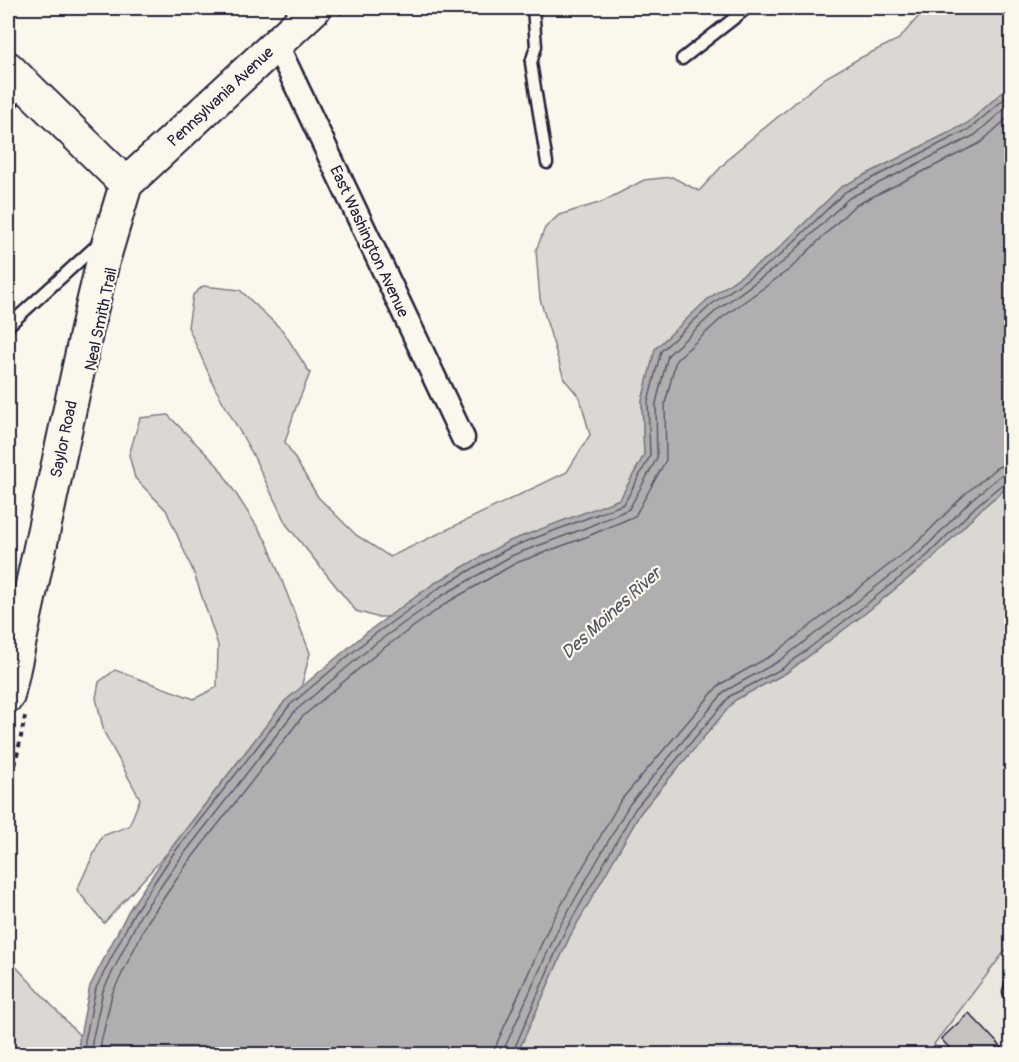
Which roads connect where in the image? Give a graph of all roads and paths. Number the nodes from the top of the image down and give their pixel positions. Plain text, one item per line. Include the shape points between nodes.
1 (315, 8) edge
2 (533, 8) edge
3 (747, 8) edge
4 (733, 12) edge
5 (276, 43) junction
6 (682, 59) dead end
7 (12, 83) edge
8 (547, 163) dead end
9 (126, 184) junction
10 (112, 232) junction
11 (8, 326) edge
12 (463, 438) dead end
13 (18, 701) edge
14 (8, 800) edge
15 (1011, 981) edge
16 (1011, 999) edge

1 - 5 street, Pennsylvania Avenue
2 - 8 lane via 536,46 531,63
3 - 4 lane
4 - 6 lane
5 - 9 street, Pennsylvania Avenue
5 - 12 street, East Washington Avenue
7 - 9 street
9 - 10 street, Saylor Road
10 - 11 lane
10 - 13 street, Saylor Road via 88,320
13 - 14 path
15 - 16 lane

